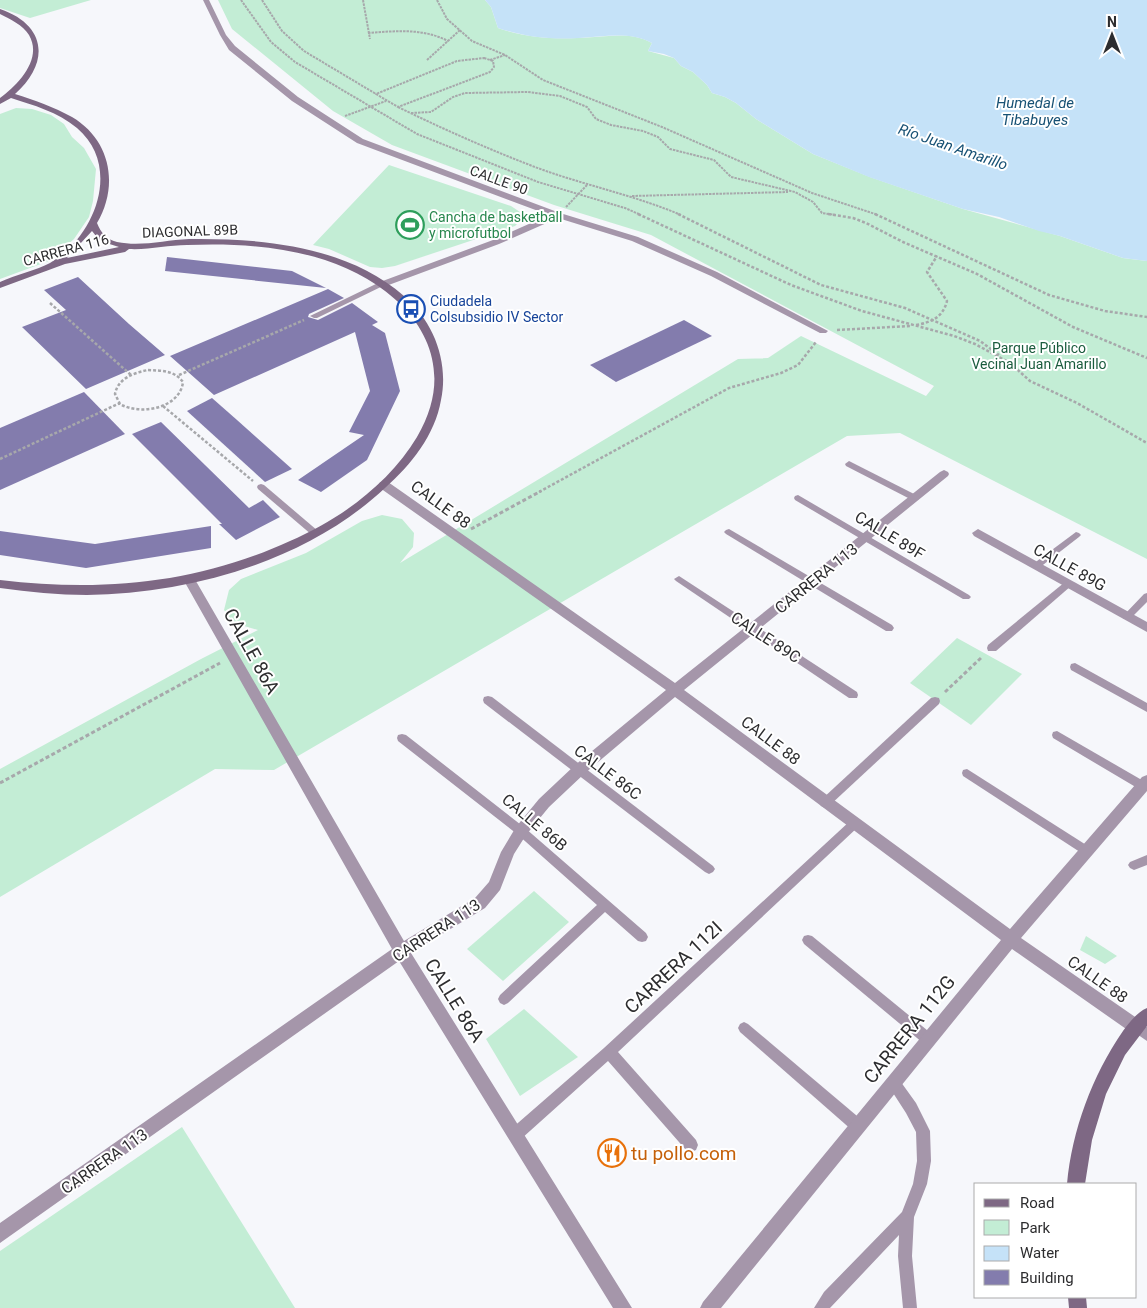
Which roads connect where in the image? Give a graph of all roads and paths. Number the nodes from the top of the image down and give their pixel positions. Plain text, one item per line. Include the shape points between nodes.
1 (206, 0) edge
2 (241, 0) edge
3 (262, 0) edge
4 (362, 0) edge
5 (437, 0) edge
6 (0, 11) edge
7 (460, 30) junction
8 (368, 32) junction
9 (370, 39) dead end
10 (448, 41) junction
11 (505, 54) junction
12 (427, 60) dead end
13 (490, 60) junction
14 (376, 94) junction
15 (10, 95) junction
16 (387, 100) junction
17 (0, 102) edge
18 (369, 107) junction
19 (398, 107) junction
20 (411, 113) junction
21 (329, 122) junction
22 (587, 185) junction
23 (795, 192) junction
24 (578, 195) junction
25 (629, 196) junction
26 (557, 216) junction
27 (93, 224) junction
28 (140, 246) junction
29 (937, 256) junction
30 (53, 265) junction
31 (383, 284) junction
32 (0, 285) edge
33 (50, 303) dead end
34 (314, 316) joint
35 (1147, 317) edge
36 (935, 321) junction
37 (914, 326) junction
38 (823, 331) junction
39 (1147, 358) edge
40 (1010, 363) junction
41 (131, 375) junction
42 (179, 375) junction
43 (120, 403) junction
44 (163, 406) junction
45 (1147, 443) edge
46 (0, 458) edge
47 (849, 464) dead end
48 (944, 474) dead end
49 (384, 485) junction
50 (260, 487) joint
51 (798, 498) dead end
52 (915, 498) junction
53 (729, 532) dead end
54 (315, 533) junction
55 (978, 533) dead end
56 (1076, 535) dead end
57 (456, 537) junction
58 (866, 538) junction
59 (1036, 566) junction
60 (188, 578) junction
61 (678, 579) dead end
62 (811, 581) junction
63 (0, 584) edge
64 (1068, 584) junction
65 (1147, 596) edge
66 (966, 597) dead end
67 (1127, 617) junction
68 (753, 628) junction
69 (889, 628) dead end
70 (1147, 628) edge
71 (992, 648) joint
72 (232, 657) junction
73 (1075, 667) dead end
74 (675, 690) junction
75 (853, 695) dead end
76 (488, 700) dead end
77 (935, 701) joint
78 (1147, 708) edge
79 (1057, 735) dead end
80 (402, 738) dead end
81 (579, 770) junction
82 (967, 773) dead end
83 (0, 783) edge
84 (1145, 784) edge
85 (825, 803) junction
86 (854, 824) junction
87 (521, 831) junction
88 (1087, 851) junction
89 (1147, 860) edge
90 (1134, 865) dead end
91 (709, 870) dead end
92 (605, 905) junction
93 (642, 937) dead end
94 (1011, 939) junction
95 (808, 940) dead end
96 (401, 951) junction
97 (504, 999) dead end
98 (1143, 1025) edge
99 (744, 1028) dead end
100 (928, 1039) junction
101 (609, 1052) junction
102 (893, 1082) junction
103 (858, 1126) junction
104 (516, 1134) junction
105 (691, 1145) dead end
106 (1076, 1183) edge
107 (908, 1217) junction
108 (0, 1234) edge
109 (622, 1308) edge
110 (709, 1308) edge
111 (821, 1308) edge
112 (910, 1308) edge

1 - 21 street, CALLE 90 via 222,35 232,48 295,100
2 - 18 path via 271,42 295,62
3 - 14 path via 282,31 304,51
4 - 8 path
5 - 7 path via 447,19
6 - 15 street via 17,20 33,35 36,49 30,74
7 - 10 path
7 - 11 path via 472,40
8 - 9 path
8 - 10 path via 424,32
10 - 12 path
11 - 13 path
11 - 35 path via 543,80 662,127 812,193 867,210 1049,294 1106,311
13 - 14 path via 457,60
13 - 19 path via 494,67 490,72
14 - 16 path
15 - 17 street
15 - 27 street via 54,110 86,131 104,158 107,189
16 - 18 path
16 - 19 path
18 - 21 path
18 - 24 path via 417,134
19 - 20 path
20 - 22 path via 492,150
20 - 23 path via 431,112 453,97 465,94 553,94 589,108 596,119 643,131 658,137 670,149 714,160 731,177
21 - 26 street, CALLE 90 via 399,157
22 - 24 path
22 - 25 path
23 - 25 path
23 - 29 path via 813,202 822,213 853,218
24 - 26 path
24 - 37 path via 644,215 828,300
25 - 36 path via 697,222 821,285 889,303
26 - 31 street
26 - 38 street, CALLE 90 via 643,242 714,274
27 - 28 street, DIAGONAL 89B via 96,233 105,241
27 - 30 street via 78,245
28 - 30 street, CARRERA 116
28 - 31 street, DIAGONAL 89B via 219,241 293,249 326,258
29 - 36 path via 927,272 947,302
29 - 39 path via 977,274 1073,327
30 - 32 street, CARRERA 116
31 - 34 lane
31 - 49 street, DIAGONAL 89B via 402,299 427,330 436,352 439,372 438,394 421,439
33 - 41 path
34 - 42 path
36 - 37 path
36 - 40 path via 980,341
37 - 38 path
37 - 40 path via 976,344
38 - 57 path via 798,365 729,388
40 - 45 path via 1030,381 1077,403
41 - 42 path via 157,369
41 - 43 path via 117,386 116,398
42 - 44 path via 184,387 180,394
43 - 44 path via 144,410
43 - 46 path
44 - 50 path
47 - 52 lane
48 - 52 street, CARRERA 113
49 - 54 street, DIAGONAL 89B via 349,513
49 - 57 street, CALLE 88
50 - 54 lane
51 - 58 lane, CALLE 89F
52 - 58 street, CARRERA 113
53 - 62 lane
54 - 60 street, DIAGONAL 89B via 234,567
55 - 59 street, CALLE 89G
56 - 59 lane
57 - 74 street, CALLE 88
58 - 62 street, CARRERA 113
58 - 66 lane, CALLE 89F
59 - 64 street, CALLE 89G
60 - 63 street, DIAGONAL 89B via 99,591 56,591
60 - 72 street, CALLE 86A
61 - 68 lane, CALLE 89C
62 - 68 street, CARRERA 113
62 - 69 lane
64 - 67 street, CALLE 89G
64 - 71 lane
65 - 67 lane
67 - 70 street, CALLE 89G
68 - 74 street, CARRERA 113
68 - 75 lane, CALLE 89C
71 - 77 path
72 - 83 path
72 - 96 street, CALLE 86A
73 - 78 lane
74 - 81 street, CARRERA 113
74 - 85 street, CALLE 88
76 - 81 lane, CALLE 86C
77 - 85 lane
79 - 84 lane
80 - 87 lane, CALLE 86B
81 - 87 street, CARRERA 113 via 544,803
81 - 91 lane, CALLE 86C
82 - 88 lane
84 - 88 street, CARRERA 112G
85 - 86 street, CALLE 88
86 - 94 street, CALLE 88
86 - 101 lane, CARRERA 112I
87 - 92 lane, CALLE 86B
87 - 96 street, CARRERA 113 via 508,852 496,886 480,903
88 - 94 street, CARRERA 112G
89 - 90 lane
92 - 93 lane, CALLE 86B
92 - 97 lane
94 - 98 street, CALLE 88
94 - 100 street, CARRERA 112G
95 - 100 lane
96 - 104 street, CALLE 86A
96 - 108 street, CARRERA 113
98 - 106 street via 1100,1087 1078,1161
99 - 103 lane
100 - 102 street, CARRERA 112G
101 - 104 lane, CARRERA 112I
101 - 105 lane
102 - 103 street, CARRERA 112G
102 - 107 lane via 923,1131 924,1161 920,1184
103 - 110 street, CARRERA 112G
104 - 109 street, CALLE 86A
107 - 111 lane
107 - 112 lane via 905,1256

